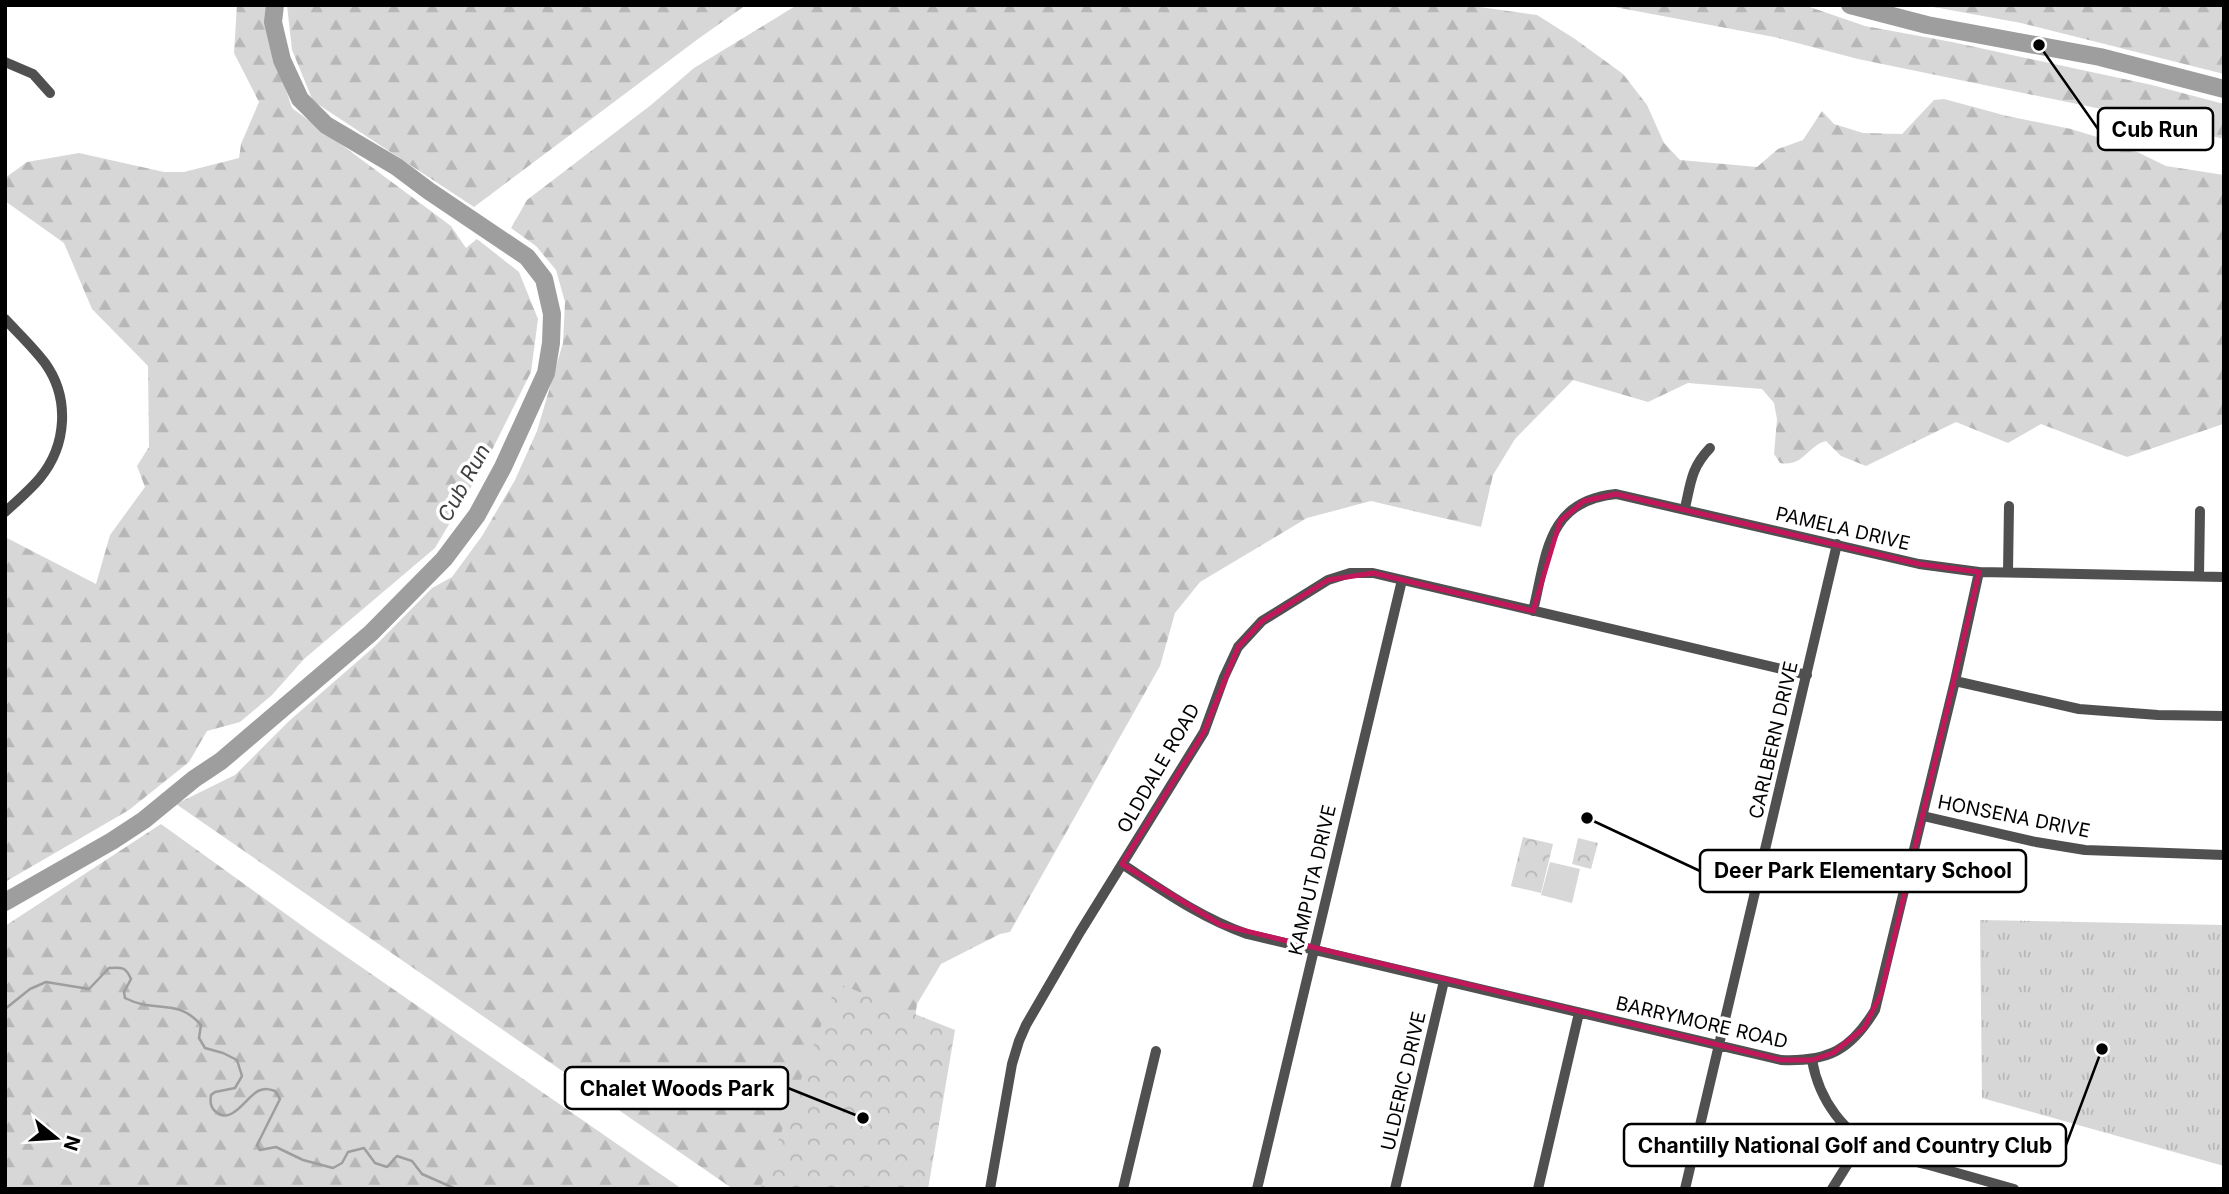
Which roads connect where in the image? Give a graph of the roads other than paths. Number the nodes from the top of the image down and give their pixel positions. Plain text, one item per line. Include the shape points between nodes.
1 (5, 62) edge
2 (50, 93) dead end
3 (5, 319) edge
4 (1710, 448) dead end
5 (2009, 506) dead end
6 (1685, 508) junction
7 (2200, 511) dead end
8 (5, 512) edge
9 (1837, 544) junction
10 (1979, 572) junction
11 (2008, 572) junction
12 (2199, 576) junction
13 (2224, 577) edge
14 (1402, 580) junction
15 (1533, 611) junction
16 (1807, 675) junction
17 (1955, 681) junction
18 (2224, 716) edge
19 (1923, 816) junction
20 (2224, 855) edge
21 (1122, 864) junction
22 (1314, 950) junction
23 (1444, 981) junction
24 (1580, 1013) junction
25 (1719, 1045) junction
26 (1156, 1051) dead end
27 (1812, 1060) junction
28 (1862, 1141) junction
29 (1974, 1184) edge
30 (989, 1189) edge
31 (1124, 1189) edge
32 (1257, 1189) edge
33 (1395, 1189) edge
34 (1538, 1189) edge
35 (1685, 1189) edge
36 (1832, 1189) edge
37 (2014, 1189) edge

1 - 2 street via 33,74
3 - 8 street via 50,371 60,398 62,423 50,464
4 - 6 street via 1693,473
5 - 11 street
6 - 9 street, PAMELA DRIVE
6 - 15 street, PAMELA DRIVE via 1616,494 1600,495 1574,507 1552,534
7 - 12 street
9 - 10 street, PAMELA DRIVE via 1919,564
9 - 16 street, CARLBERN DRIVE
10 - 11 street, PAMELA DRIVE
10 - 17 street, BARRYMORE ROAD
11 - 12 street, PAMELA DRIVE
12 - 13 street, PAMELA DRIVE
14 - 15 street, OLDDALE ROAD
14 - 21 street, OLDDALE ROAD via 1365,573 1338,577 1252,630 1229,664 1204,732
14 - 22 street, KAMPUTA DRIVE
15 - 16 street, OLDDALE ROAD
16 - 25 street, CARLBERN DRIVE
17 - 18 street via 2079,709
17 - 19 street, BARRYMORE ROAD
19 - 20 street, HONSENA DRIVE via 2085,850
19 - 27 street, BARRYMORE ROAD via 1875,1010 1850,1042
21 - 22 street, BARRYMORE ROAD via 1220,925
21 - 30 street, OLDDALE ROAD via 1019,1041
22 - 23 street, BARRYMORE ROAD
22 - 32 street, KAMPUTA DRIVE
23 - 24 street, BARRYMORE ROAD
23 - 33 street, ULDERIC DRIVE
24 - 25 street, BARRYMORE ROAD
24 - 34 street
25 - 27 street, BARRYMORE ROAD via 1781,1060
25 - 35 street, CARLBERN DRIVE
26 - 31 street
27 - 28 street via 1824,1098
28 - 29 street
28 - 36 street
29 - 37 street

